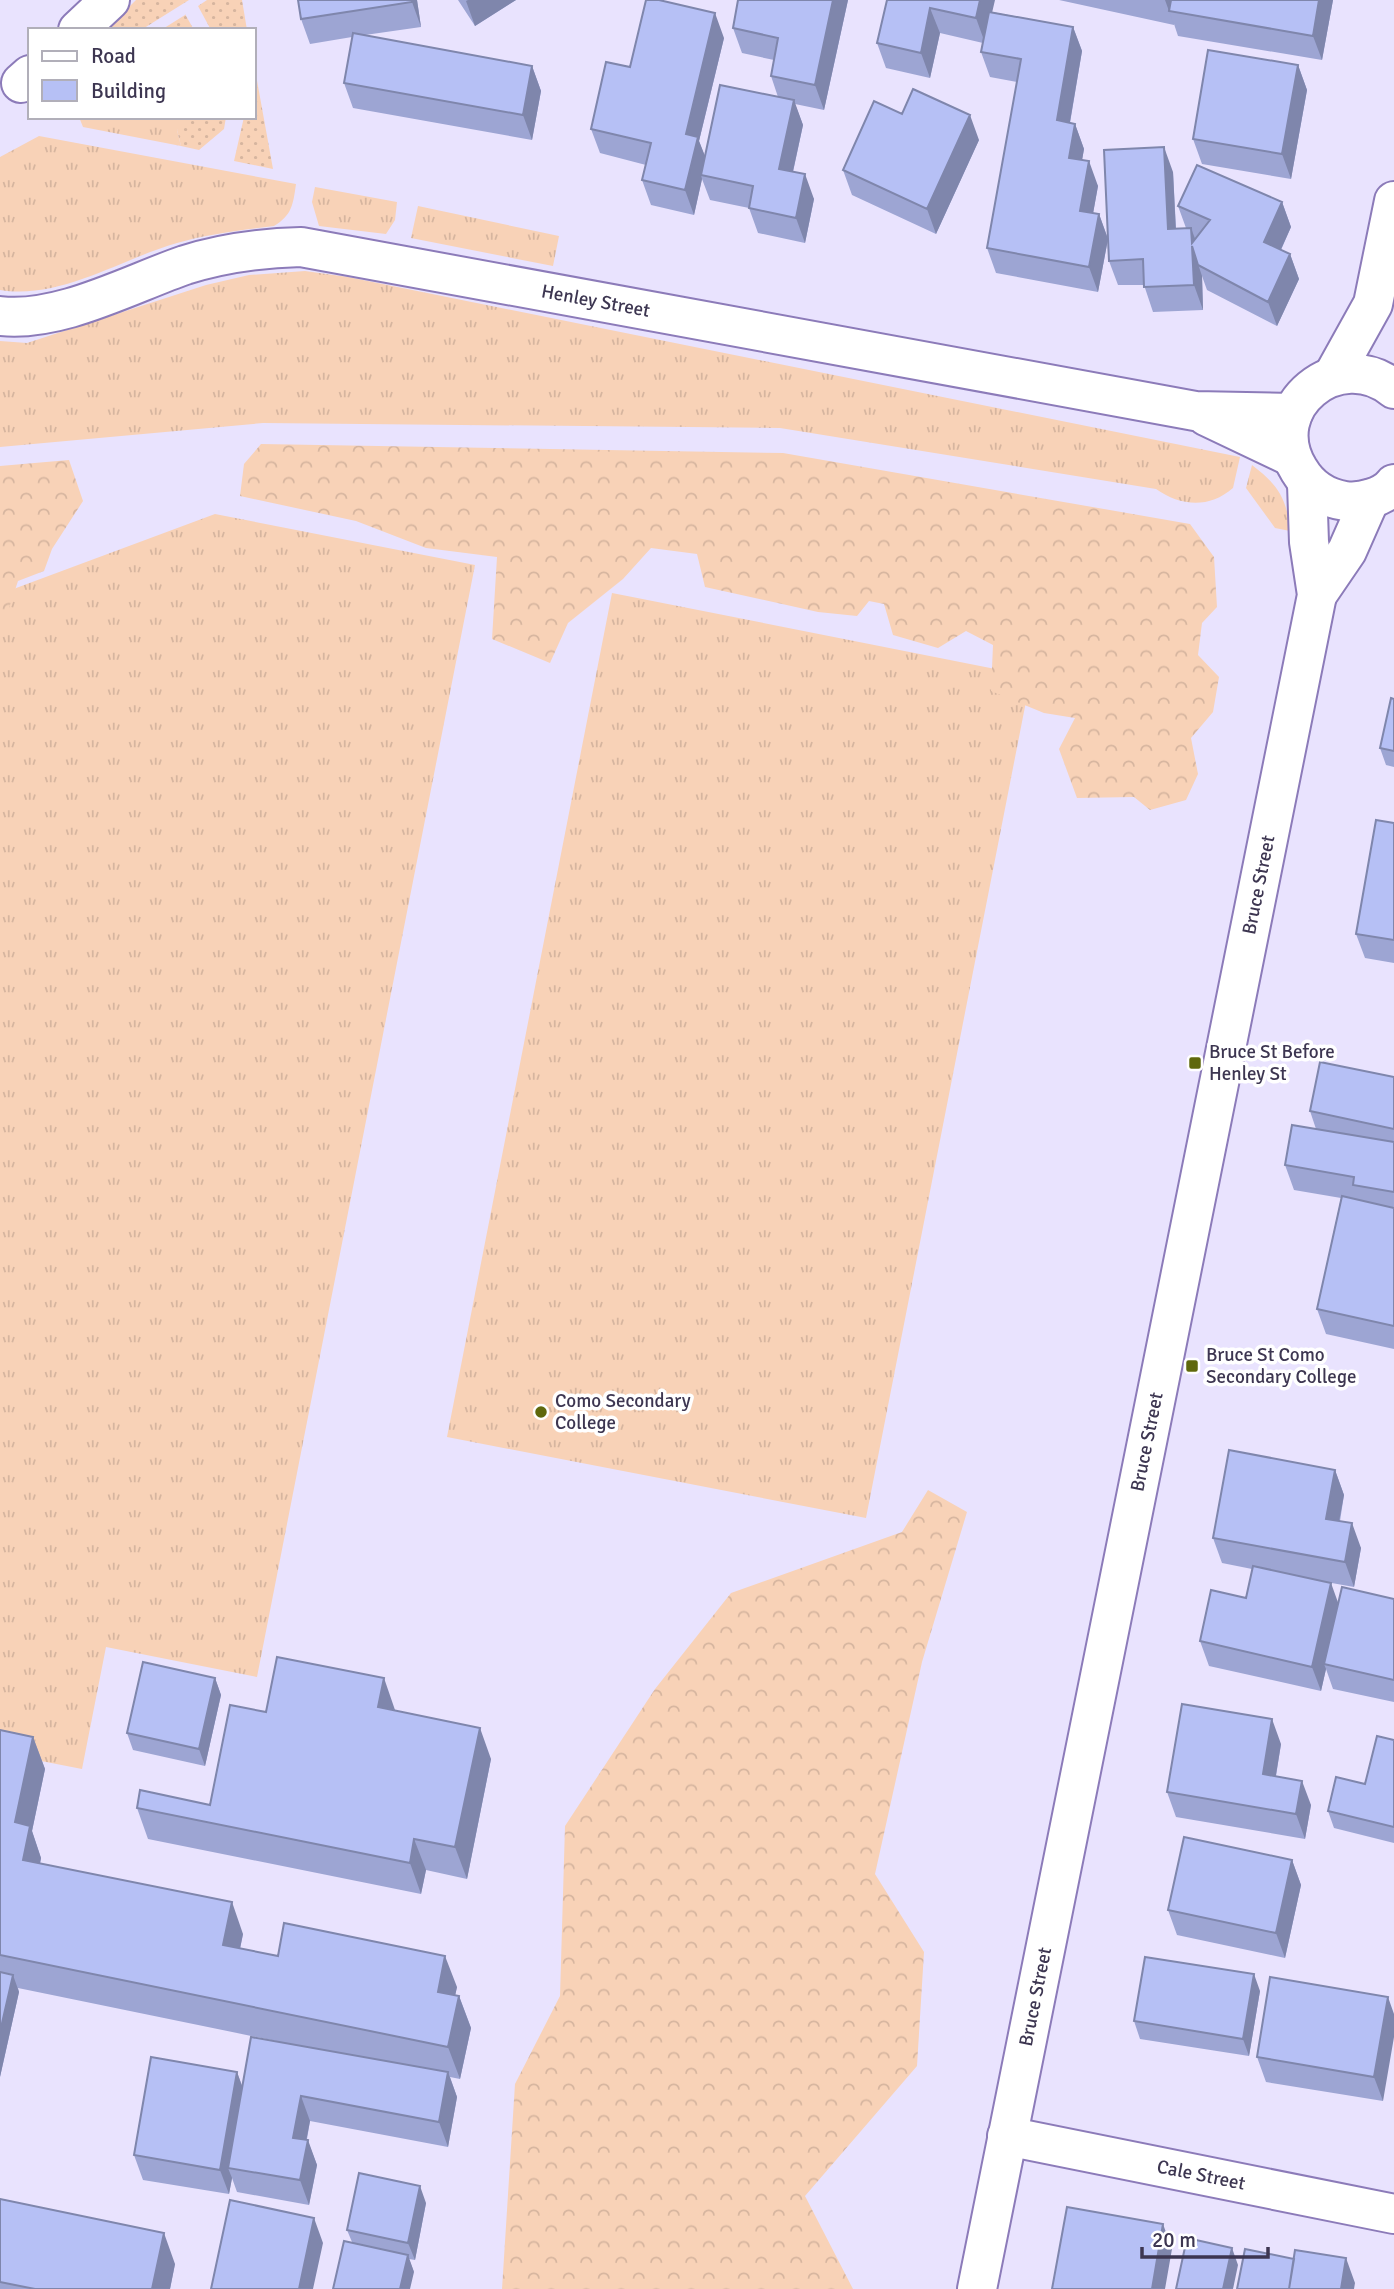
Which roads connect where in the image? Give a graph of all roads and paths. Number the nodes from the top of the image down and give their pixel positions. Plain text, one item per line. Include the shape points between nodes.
1 (110, 0) edge
2 (80, 28) edge
3 (1394, 201) edge
4 (1373, 304) junction
5 (0, 316) edge
6 (1333, 376) junction
7 (1388, 384) edge
8 (1195, 411) junction
9 (1293, 413) junction
10 (1299, 470) junction
11 (1382, 492) edge
12 (1317, 595) junction
13 (1007, 2136) junction
14 (1394, 2214) edge
15 (977, 2289) edge

1 - 2 street
3 - 4 street
4 - 6 street
4 - 7 street
5 - 8 street, Henley Street via 46,313 188,264 255,249 301,247
6 - 7 street via 1355,374
6 - 9 street via 1313,386
8 - 9 street, Henley Street
8 - 10 street, Henley Street
9 - 10 street, Bruce Street via 1287,434
10 - 11 street, Henley Street via 1326,496 1348,502
10 - 12 street, Bruce Street
11 - 12 street, Bruce Street
12 - 13 street, Bruce Street
13 - 14 street, Cale Street
13 - 15 street, Bruce Street

